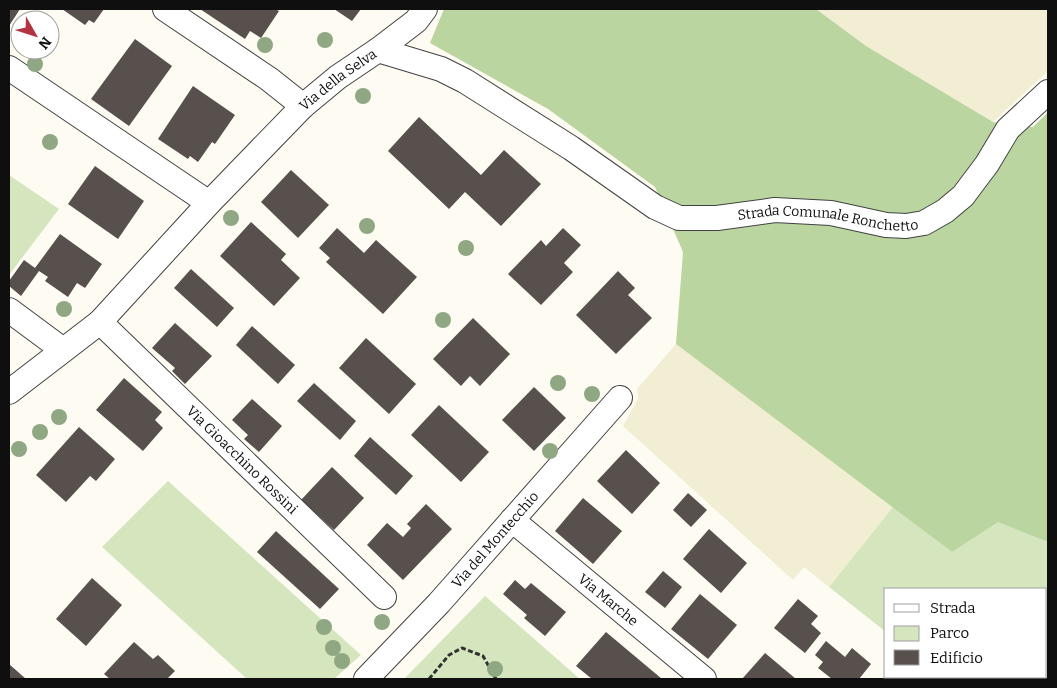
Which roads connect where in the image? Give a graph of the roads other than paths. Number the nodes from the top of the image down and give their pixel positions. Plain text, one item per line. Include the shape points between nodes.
1 (165, 9) edge
2 (425, 9) edge
3 (378, 50) junction
4 (9, 68) edge
5 (1048, 92) edge
6 (303, 106) junction
7 (571, 148) joint
8 (209, 203) junction
9 (9, 310) edge
10 (100, 322) junction
11 (64, 350) junction
12 (9, 392) edge
13 (620, 398) dead end
14 (512, 520) junction
15 (384, 597) dead end
16 (366, 679) edge
17 (704, 679) edge

1 - 6 street
2 - 3 street via 416,21
3 - 6 street, Via della Selva
3 - 7 street, Via della Selva via 441,69 465,81
4 - 8 street
5 - 7 street, Strada Comunale Ronchetto via 1008,130 962,196 930,219 906,226 804,211 775,210 717,218 679,218 655,208
6 - 8 street, Via della Selva
8 - 10 street, Via della Selva
9 - 11 street
10 - 11 street, Via della Selva
10 - 15 street, Via Gioacchino Rossini
11 - 12 street, Via della Selva
13 - 14 street, Via del Montecchio
14 - 16 street, Via del Montecchio
14 - 17 street, Via Marche

